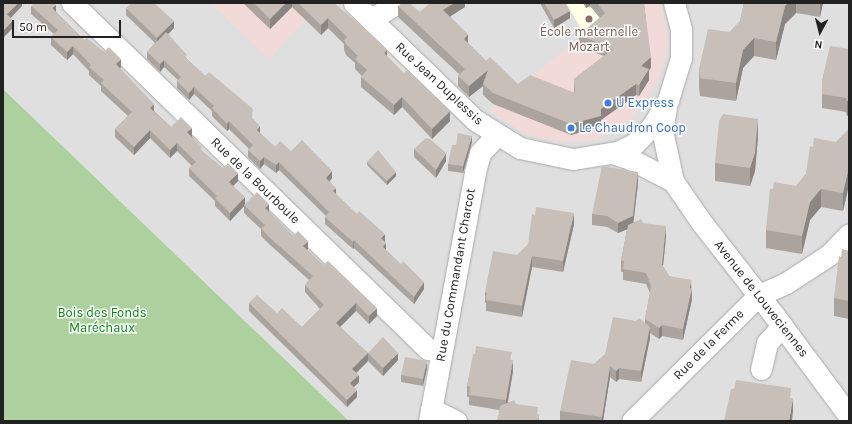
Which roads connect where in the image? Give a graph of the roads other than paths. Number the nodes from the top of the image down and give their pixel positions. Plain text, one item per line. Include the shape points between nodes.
1 (72, 3) edge
2 (354, 3) edge
3 (398, 3) edge
4 (674, 3) edge
5 (372, 19) junction
6 (668, 100) junction
7 (497, 135) junction
8 (612, 153) junction
9 (674, 181) junction
10 (849, 234) edge
11 (759, 295) junction
12 (782, 326) junction
13 (435, 350) junction
14 (761, 369) dead end
15 (430, 415) edge
16 (849, 416) edge
17 (456, 421) edge
18 (632, 421) edge

1 - 13 street, Rue de la Bourboule
2 - 5 street, Rue Jean Duplessis
3 - 5 street
4 - 6 street via 681,29 681,58
5 - 7 street, Rue Jean Duplessis via 450,98
6 - 8 street, Rue Jean Duplessis via 634,144
6 - 9 street, Avenue de Louveciennes via 662,130
7 - 8 street, Rue Jean Duplessis via 520,148 574,159
7 - 13 street, Rue du Commandant Charcot via 480,153
8 - 9 street, Avenue de Louveciennes
9 - 11 street, Avenue de Louveciennes via 702,223
10 - 11 street, Rue de la Ferme via 829,255 786,283
11 - 12 street, Avenue de Louveciennes
11 - 18 street, Rue de la Ferme
12 - 14 street via 767,343
12 - 16 street, Avenue de Louveciennes
13 - 15 street, Rue du Commandant Charcot
15 - 17 street

